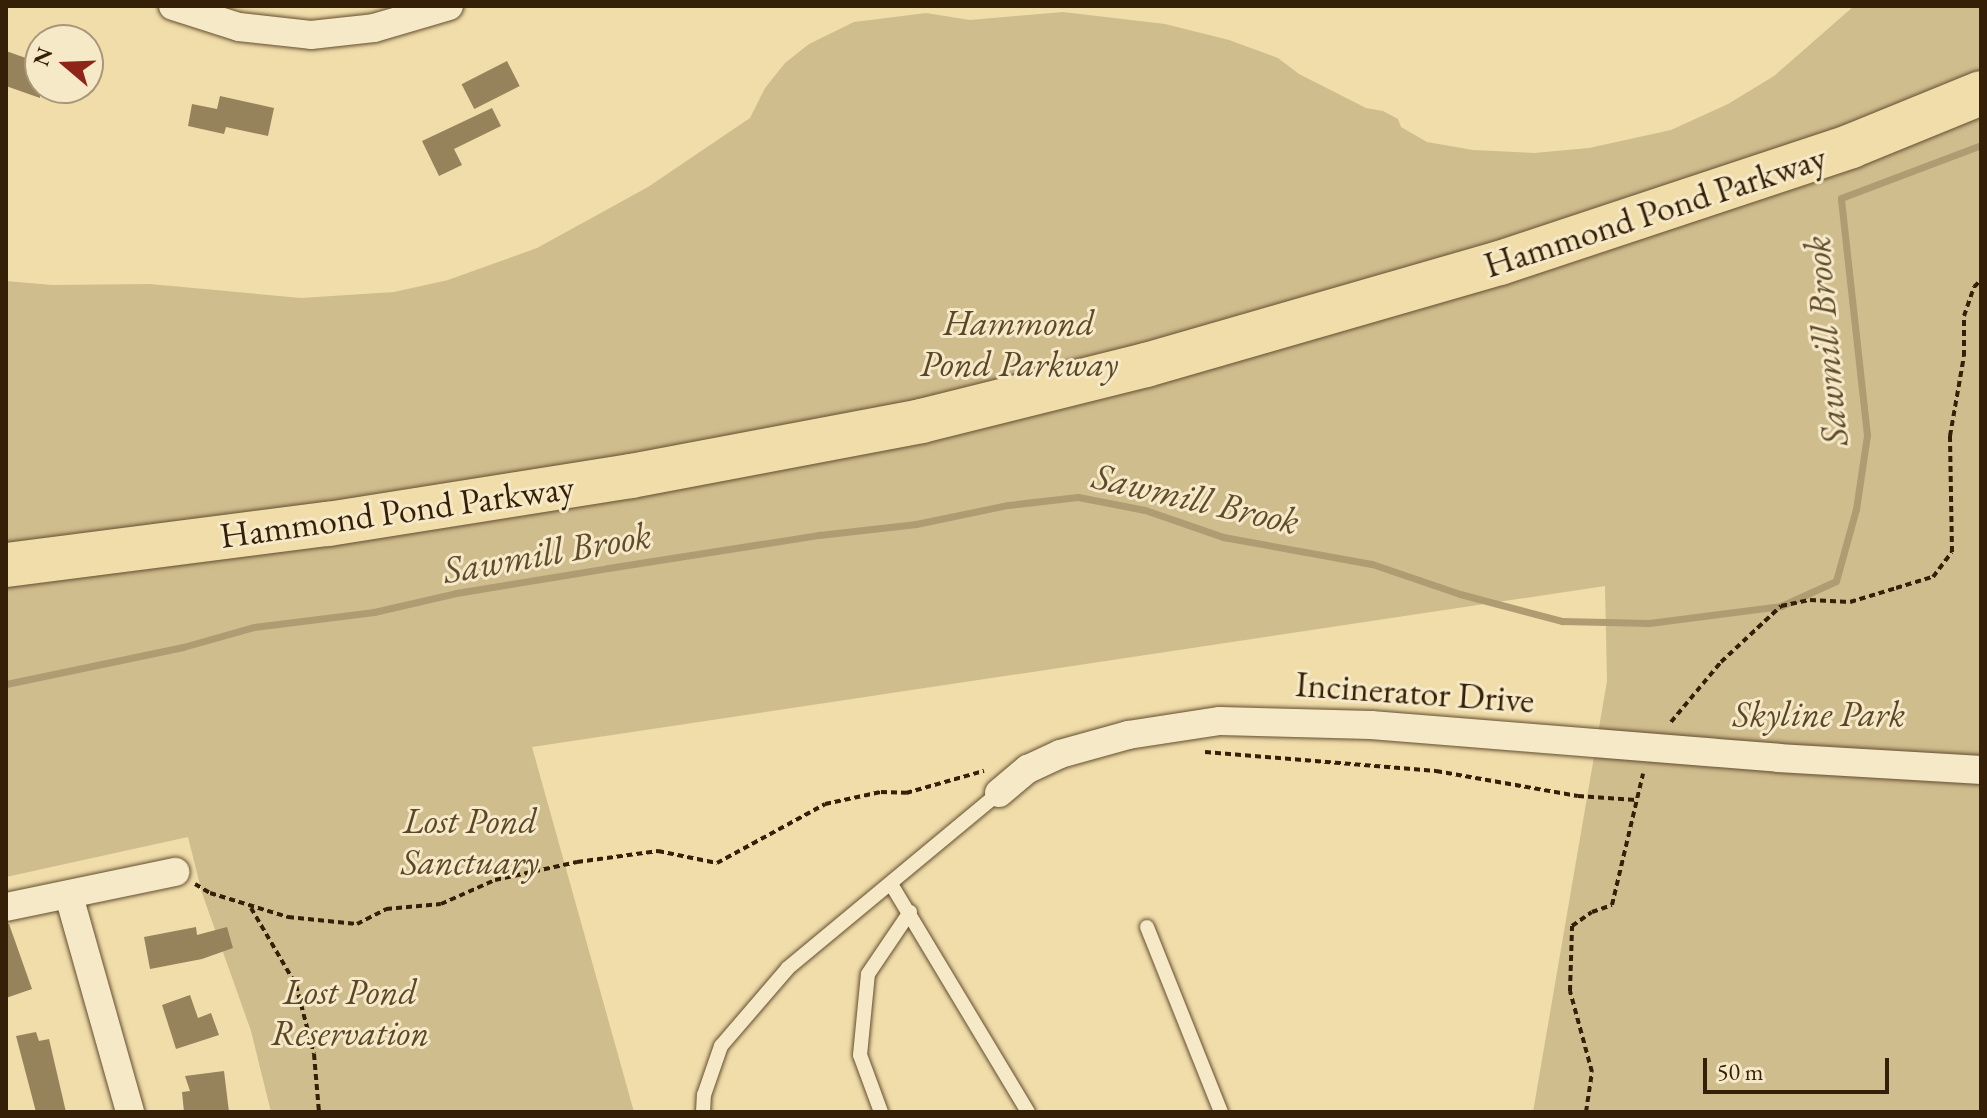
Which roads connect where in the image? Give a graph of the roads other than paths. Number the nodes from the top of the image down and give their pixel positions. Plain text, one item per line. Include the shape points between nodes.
1 (173, 6) edge
2 (449, 6) edge
3 (1981, 93) edge
4 (6, 565) edge
5 (1981, 770) edge
6 (999, 793) joint
7 (175, 872) road end
8 (891, 884) junction
9 (69, 896) junction
10 (6, 907) edge
11 (910, 912) junction
12 (1147, 927) dead end
13 (130, 1112) edge
14 (703, 1112) edge
15 (881, 1112) edge
16 (1028, 1112) edge
17 (1221, 1112) edge

1 - 2 street via 239,27 311,35 374,28
3 - 4 main road, Hammond Pond Parkway via 1851,146 1500,263 1146,365 921,421 328,524
5 - 6 street, Incinerator Drive via 1371,725 1220,721 1128,735 1060,754 1028,769
6 - 8 lane, Incinerator Drive
7 - 9 street
8 - 11 lane
8 - 14 lane, Incinerator Drive via 788,968 721,1046
9 - 10 street
9 - 13 street
11 - 15 lane via 868,974 860,1055
11 - 16 lane
12 - 17 lane

